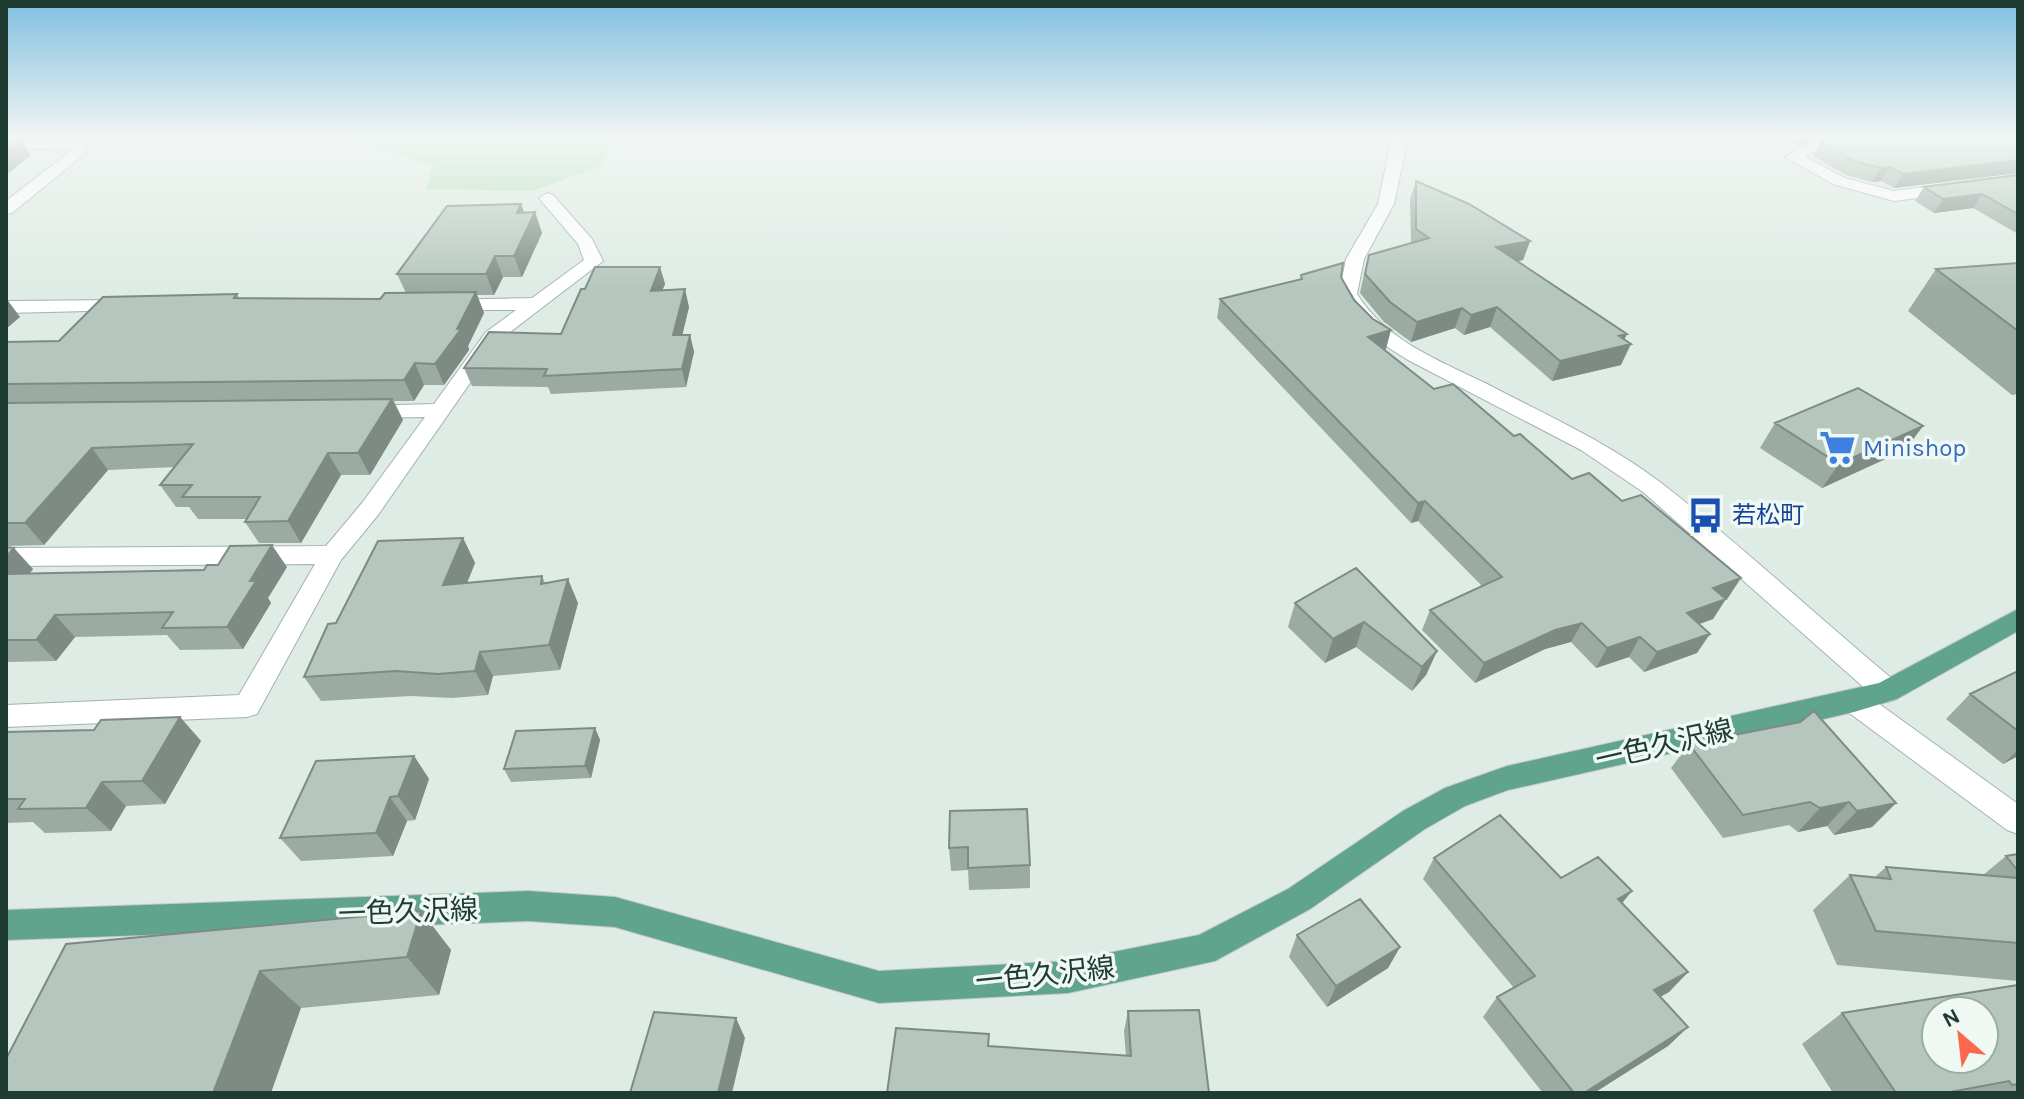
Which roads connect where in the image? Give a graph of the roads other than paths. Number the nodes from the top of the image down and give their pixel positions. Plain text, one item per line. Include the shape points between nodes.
1 (1389, 188) edge
2 (1866, 188) edge
3 (1954, 188) edge
4 (14, 197) edge
5 (547, 198) dead end
6 (6, 209) edge
7 (538, 304) junction
8 (429, 305) edge
9 (147, 306) edge
10 (6, 307) edge
11 (439, 410) junction
12 (346, 411) edge
13 (332, 555) junction
14 (6, 557) edge
15 (2018, 619) edge
16 (1887, 691) junction
17 (1854, 701) junction
18 (6, 716) edge
19 (2018, 821) edge
20 (6, 925) edge

1 - 16 street via 1355,259 1348,294 1377,332 1589,445 1651,487
2 - 3 street via 1894,196
4 - 6 street
5 - 7 street via 586,243 594,261
7 - 8 street
7 - 11 street via 493,336
9 - 10 street
11 - 12 street
11 - 13 street
13 - 14 street
13 - 18 street via 247,706
15 - 16 main road, 一色久沢線
16 - 17 main road, 一色久沢線
17 - 19 street
17 - 20 main road, 一色久沢線 via 1507,778 1455,797 1414,820 1299,899 1203,950 1068,977 879,987 615,912 528,906

